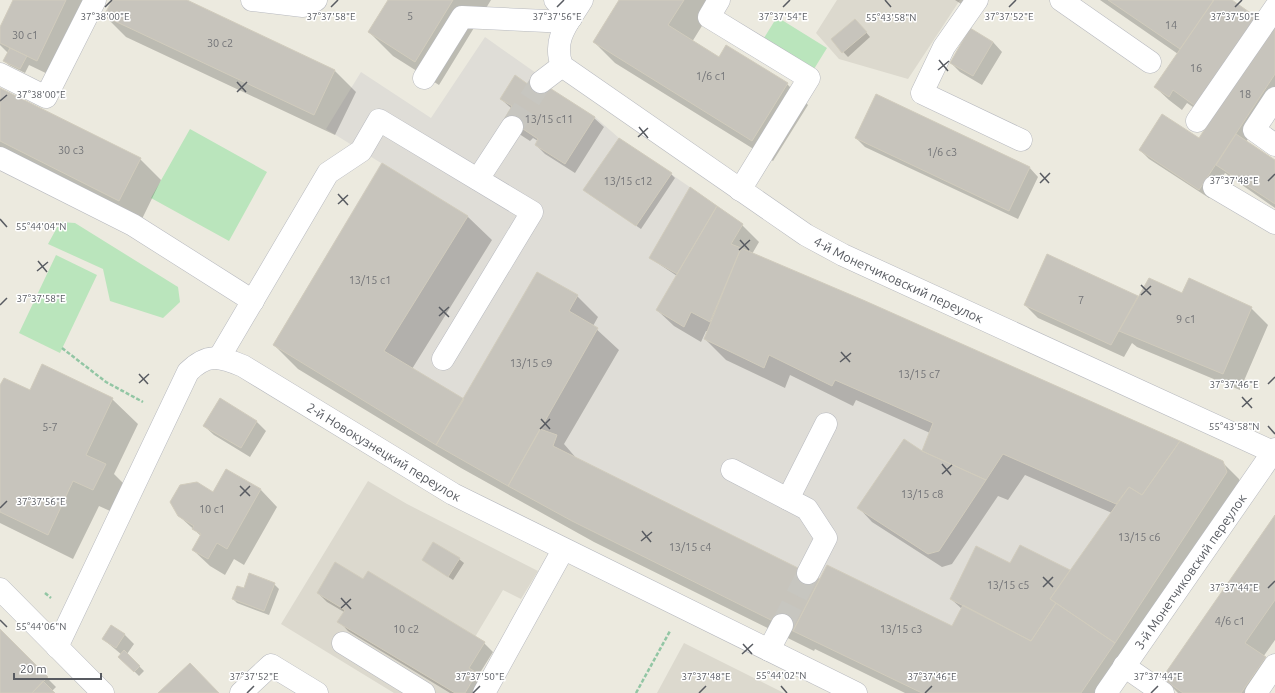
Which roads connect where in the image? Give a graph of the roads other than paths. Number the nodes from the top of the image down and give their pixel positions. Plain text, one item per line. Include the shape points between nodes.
1 (95, 0) edge
2 (252, 0) edge
3 (316, 0) edge
4 (555, 0) edge
5 (719, 0) edge
6 (977, 0) edge
7 (1061, 0) edge
8 (1275, 8) edge
9 (574, 13) edge
10 (560, 61) junction
11 (1150, 62) dead end
12 (0, 74) edge
13 (424, 78) dead end
14 (541, 82) tunnel mouth
15 (1275, 98) edge
16 (1197, 121) dead end
17 (512, 127) tunnel mouth
18 (1021, 140) dead end
19 (1275, 145) edge
20 (0, 158) edge
21 (478, 179) junction
22 (1214, 186) dead end
23 (740, 190) junction
24 (1275, 223) edge
25 (253, 301) junction
26 (219, 358) junction
27 (443, 359) dead end
28 (826, 424) dead end
29 (1274, 451) edge
30 (732, 470) dead end
31 (788, 500) junction
32 (563, 550) junction
33 (808, 574) tunnel mouth
34 (0, 590) edge
35 (782, 625) tunnel mouth
36 (343, 643) dead end
37 (57, 646) junction
38 (769, 650) junction
39 (1275, 665) edge
40 (1124, 666) junction
41 (103, 693) edge
42 (241, 693) edge
43 (317, 693) edge
44 (424, 693) edge
45 (484, 693) edge
46 (856, 693) edge
47 (1106, 693) edge
48 (1163, 693) edge
49 (1256, 693) edge

1 - 12 street via 46,97
2 - 3 street via 304,6
4 - 9 street
5 - 23 street via 709,17 809,78
6 - 18 street via 944,47 922,93
7 - 11 street
8 - 16 street
9 - 10 street via 558,43
9 - 13 street via 462,17
10 - 14 street
10 - 23 street, 4-й Монетчиковский переулок
15 - 19 street via 1254,130
17 - 21 street
20 - 25 street via 133,225
21 - 25 street via 379,120 361,151 328,173
21 - 27 street via 532,212
22 - 24 street
23 - 29 street, 4-й Монетчиковский переулок via 806,235 843,255
25 - 26 street
26 - 32 street, 2-й Новокузнецкий переулок via 243,366 453,494
26 - 37 street, 2-й Новокузнецкий переулок via 197,362 188,372
28 - 31 street
29 - 40 street, 3-й Монетчиковский переулок
30 - 31 street
31 - 33 street via 807,509 826,538
32 - 38 street, 2-й Новокузнецкий переулок
32 - 45 street
34 - 37 street
35 - 38 street
36 - 44 street
37 - 41 street
38 - 46 street, 2-й Новокузнецкий переулок
39 - 49 street
40 - 47 street, 3-й Монетчиковский переулок
40 - 48 street
42 - 43 street via 271,665

